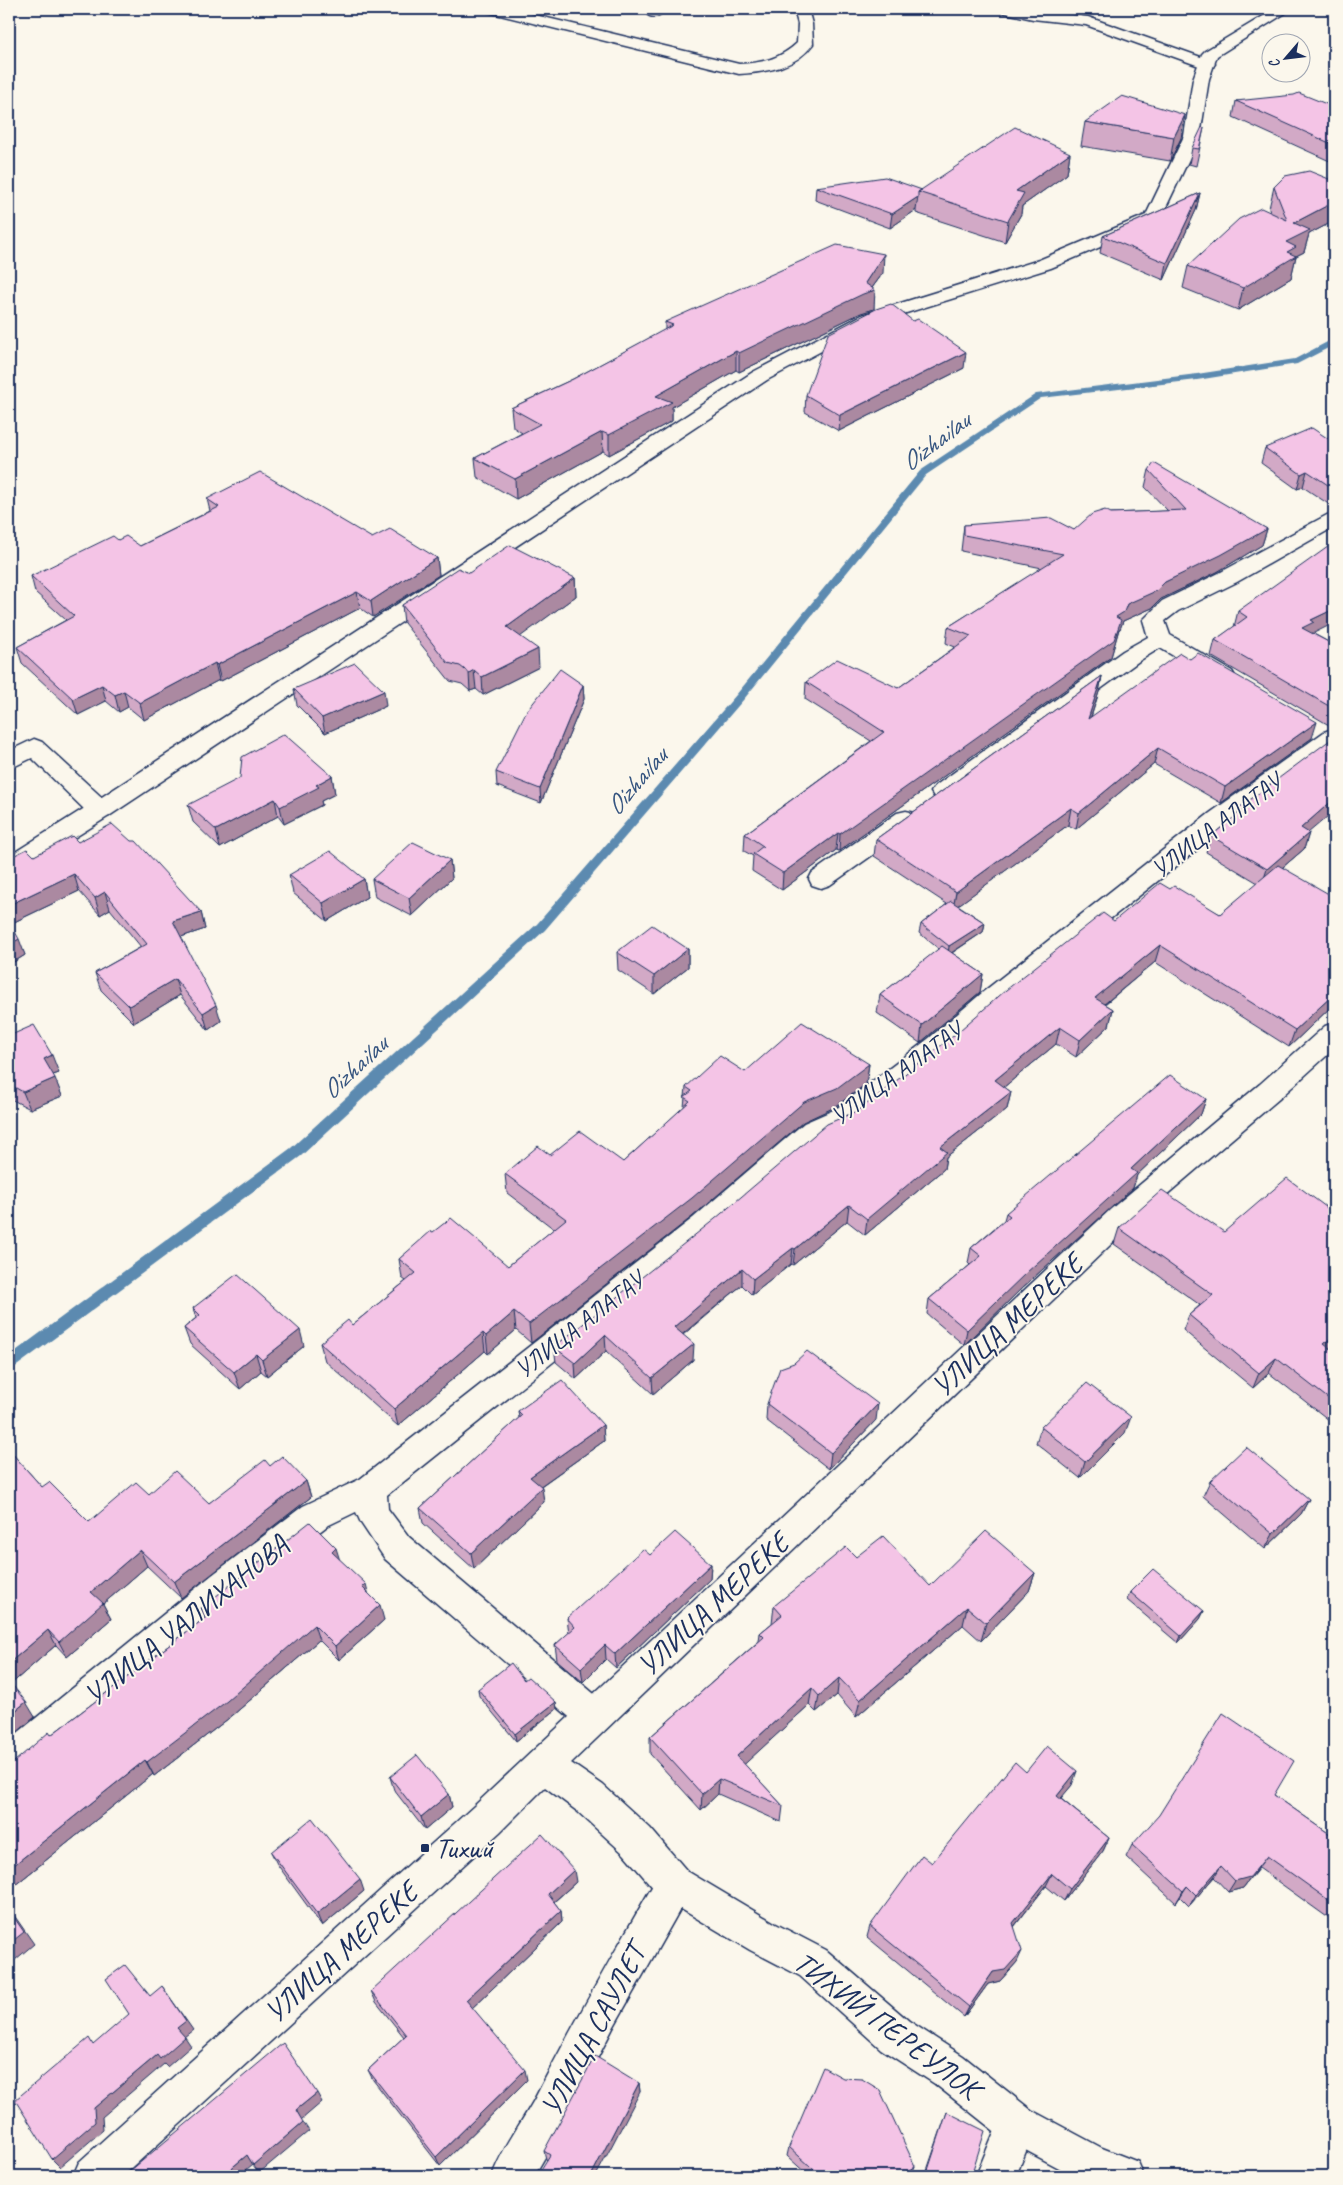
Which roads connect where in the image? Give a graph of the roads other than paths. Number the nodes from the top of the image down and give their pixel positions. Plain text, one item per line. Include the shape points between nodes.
1 (493, 9) edge
2 (801, 9) edge
3 (1006, 9) edge
4 (1025, 9) edge
5 (1285, 9) edge
6 (1039, 16) junction
7 (1207, 64) junction
8 (1334, 519) edge
9 (1160, 639) junction
10 (1241, 686) edge
11 (1327, 735) edge
12 (9, 760) edge
13 (100, 810) junction
14 (9, 868) edge
15 (821, 879) dead end
16 (1334, 1033) edge
17 (371, 1489) junction
18 (594, 1716) junction
19 (9, 1762) edge
20 (544, 1765) junction
21 (674, 1884) junction
22 (1017, 2124) junction
23 (93, 2176) edge
24 (512, 2176) edge
25 (996, 2176) edge
26 (1124, 2176) edge

1 - 2 street via 739,70 777,64 793,57 805,44
3 - 6 street
4 - 6 street
5 - 7 street via 1210,54
6 - 7 street via 1088,21
7 - 13 street via 1201,79 1192,136 1153,218 1045,264 868,319 760,376
8 - 9 street via 1170,606 1154,620
9 - 10 street
9 - 15 street via 1131,656
11 - 17 street, УЛИЦА АЛАТАУ via 992,999 938,1046 846,1117 814,1131 703,1226
12 - 13 street via 34,747
13 - 14 street
16 - 18 street, УЛИЦА МЕРЕКЕ via 1121,1217
17 - 18 street via 372,1513 397,1548
17 - 19 street, УЛИЦА УАЛИХАНОВА via 315,1516
18 - 20 street, УЛИЦА МЕРЕКЕ
20 - 21 street, ТИХИЙ ПЕРЕУЛОК via 590,1798 638,1841
20 - 23 street, УЛИЦА МЕРЕКЕ
21 - 22 street, ТИХИЙ ПЕРЕУЛОК via 763,1937 813,1962 895,2035 948,2070
21 - 24 street, УЛИЦА САУЛЕТ via 599,2014
22 - 25 street
22 - 26 street, ТИХИЙ ПЕРЕУЛОК via 1092,2164

